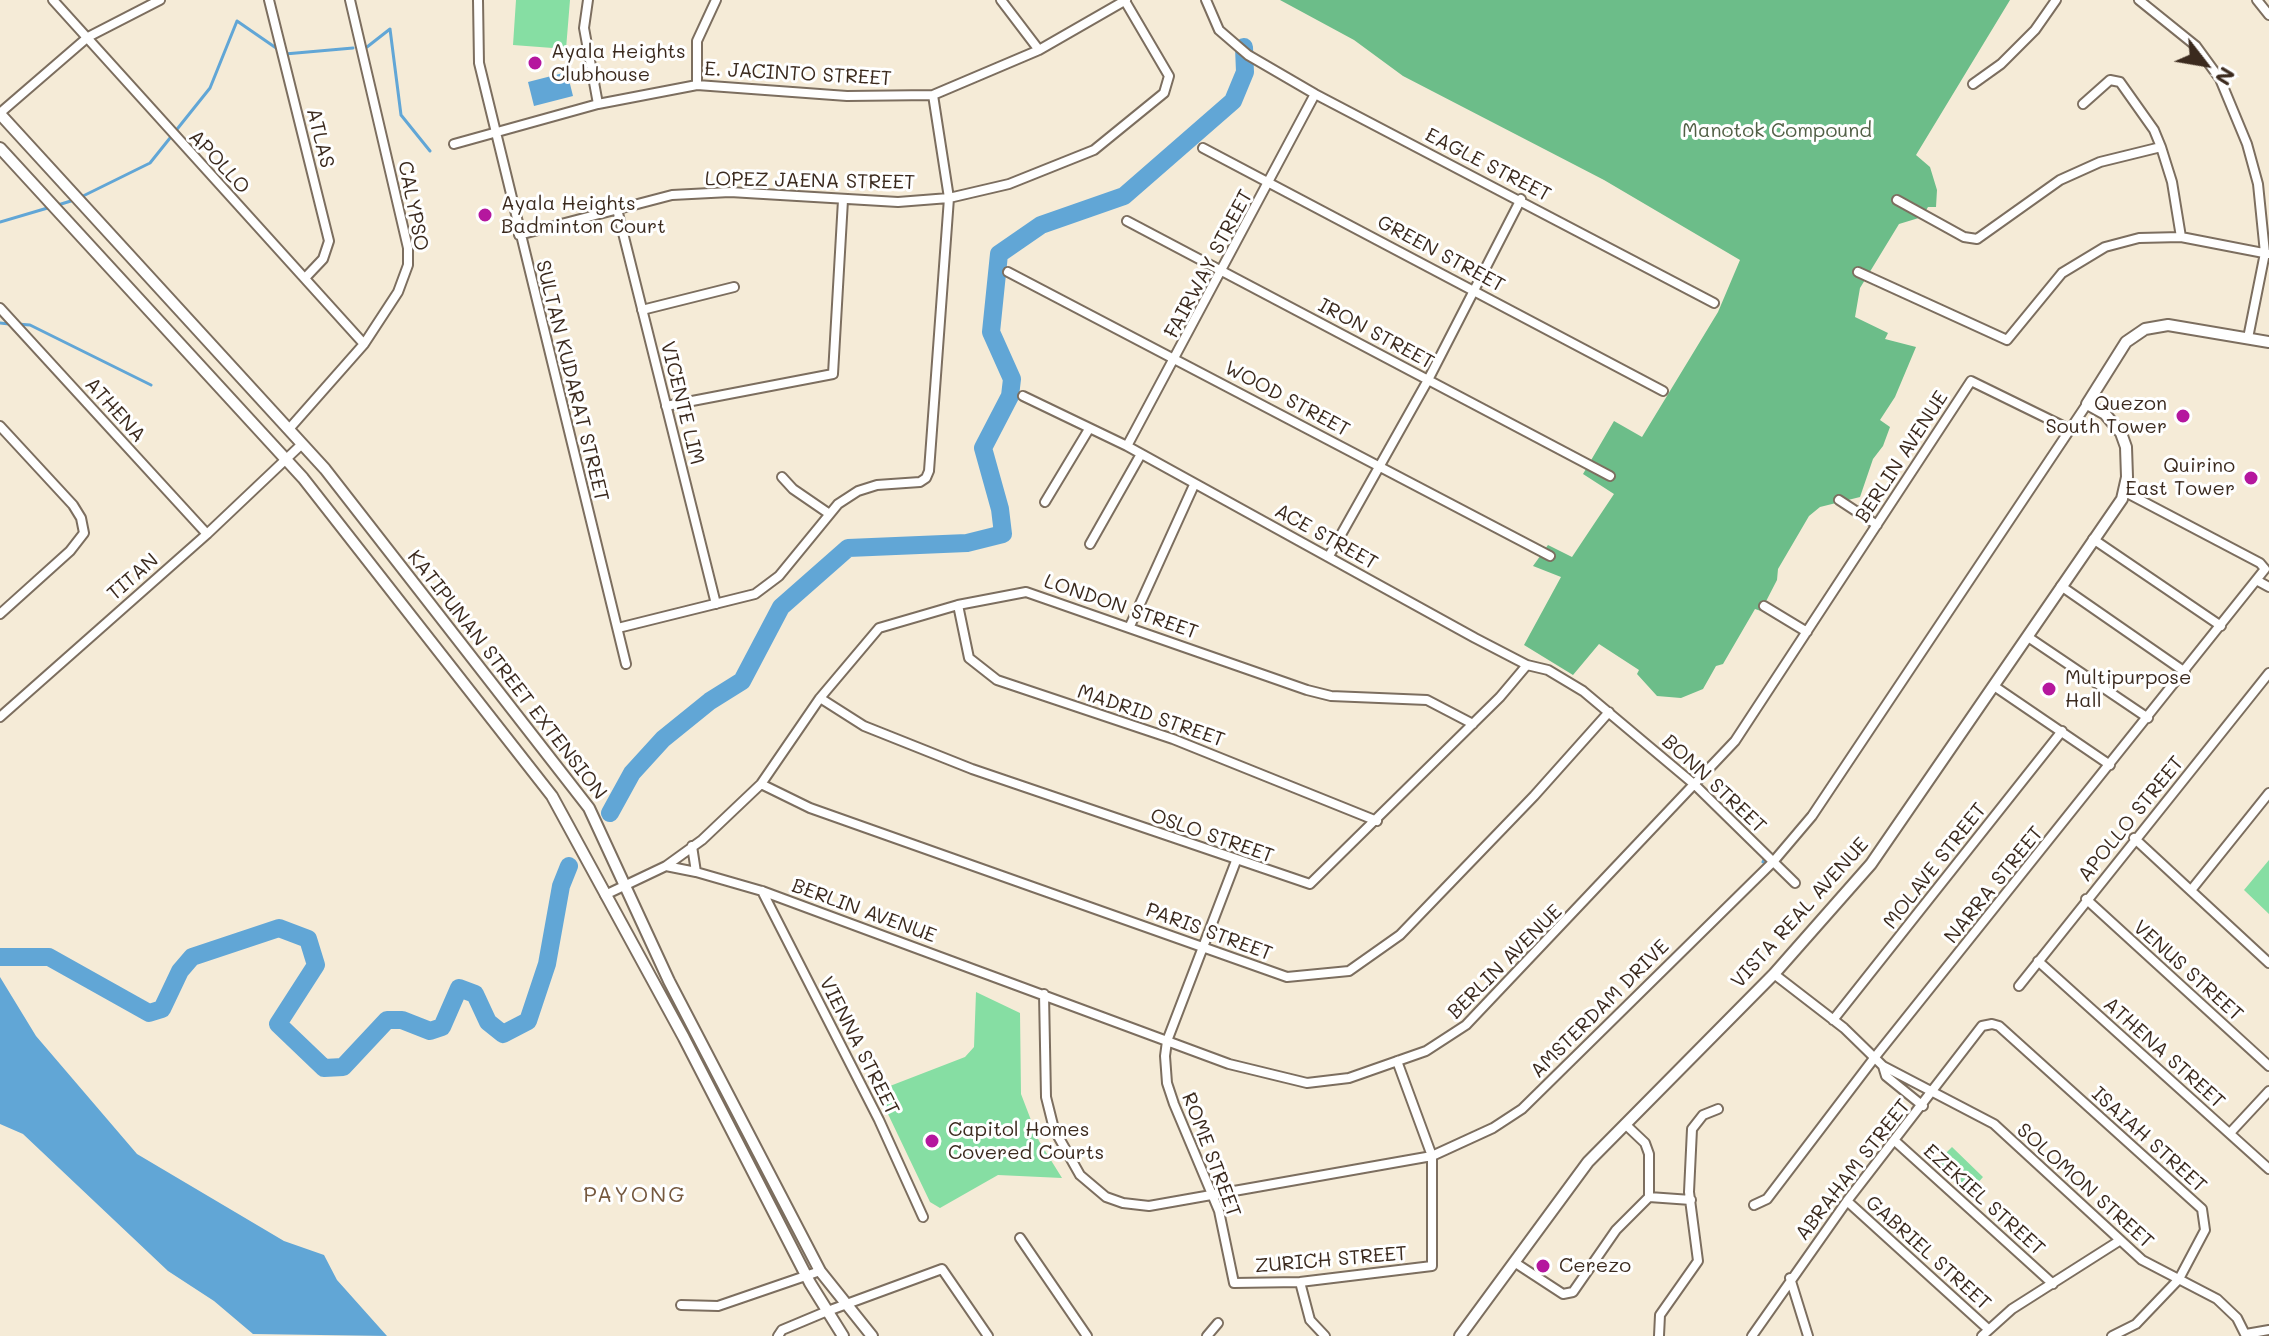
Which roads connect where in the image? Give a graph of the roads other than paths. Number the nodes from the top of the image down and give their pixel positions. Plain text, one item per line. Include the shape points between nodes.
1 (53, 0) edge
2 (160, 0) edge
3 (269, 0) edge
4 (350, 0) edge
5 (478, 0) edge
6 (588, 0) edge
7 (716, 0) edge
8 (1001, 0) edge
9 (1206, 0) edge
10 (2056, 0) edge
11 (2139, 0) edge
12 (2257, 0) edge
13 (1126, 1) edge
14 (2269, 15) edge
15 (88, 37) junction
16 (1039, 50) junction
17 (1973, 84) dead end
18 (697, 85) junction
19 (1315, 94) junction
20 (933, 95) junction
21 (598, 104) junction
22 (2083, 104) dead end
23 (0, 114) edge
24 (495, 135) junction
25 (454, 144) dead end
26 (2161, 147) junction
27 (0, 148) edge
28 (1203, 148) dead end
29 (1271, 181) junction
30 (949, 198) junction
31 (1521, 199) junction
32 (843, 200) junction
33 (1897, 200) dead end
34 (617, 209) junction
35 (1127, 221) dead end
36 (519, 235) junction
37 (2181, 237) junction
38 (2267, 254) edge
39 (1222, 271) junction
40 (1008, 272) dead end
41 (1858, 272) dead end
42 (305, 278) junction
43 (734, 287) dead end
44 (1473, 289) junction
45 (1714, 303) dead end
46 (0, 308) edge
47 (642, 310) junction
48 (2248, 338) junction
49 (2269, 342) edge
50 (364, 344) junction
51 (1176, 360) junction
52 (1428, 380) junction
53 (1663, 391) dead end
54 (1023, 396) dead end
55 (2087, 404) junction
56 (666, 406) junction
57 (0, 426) edge
58 (289, 429) junction
59 (1089, 429) junction
60 (2071, 430) junction
61 (302, 444) junction
62 (1127, 446) junction
63 (1141, 454) junction
64 (284, 458) junction
65 (1381, 467) junction
66 (1610, 476) dead end
67 (782, 477) dead end
68 (1194, 485) junction
69 (2125, 492) junction
70 (1839, 500) dead end
71 (1045, 502) dead end
72 (828, 513) junction
73 (1877, 525) junction
74 (207, 534) junction
75 (2093, 539) junction
76 (1090, 544) dead end
77 (1329, 556) junction
78 (1550, 556) dead end
79 (2258, 581) junction
80 (2061, 586) junction
81 (2269, 587) edge
82 (716, 604) junction
83 (958, 605) junction
84 (1764, 606) dead end
85 (0, 614) edge
86 (1130, 626) junction
87 (2221, 626) junction
88 (618, 628) junction
89 (1807, 632) junction
90 (2028, 637) junction
91 (626, 664) dead end
92 (1527, 665) junction
93 (2185, 672) junction
94 (2269, 673) edge
95 (1994, 686) junction
96 (820, 698) junction
97 (1609, 712) junction
98 (0, 717) edge
99 (2148, 718) junction
100 (1473, 724) junction
101 (2062, 731) junction
102 (2110, 765) junction
103 (761, 784) junction
104 (1695, 785) junction
105 (2269, 793) edge
106 (1377, 821) junction
107 (2134, 838) junction
108 (692, 846) junction
109 (1236, 861) junction
110 (1773, 862) junction
111 (666, 866) junction
112 (696, 872) junction
113 (622, 882) junction
114 (1795, 883) dead end
115 (2192, 889) junction
116 (762, 891) junction
117 (604, 892) junction
118 (2086, 899) junction
119 (1204, 947) junction
120 (2038, 961) junction
121 (2269, 963) edge
122 (1774, 974) junction
123 (2019, 986) dead end
124 (1044, 994) junction
125 (1833, 1020) junction
126 (1982, 1026) joint
127 (1167, 1041) junction
128 (1875, 1057) junction
129 (1397, 1061) junction
130 (1883, 1066) junction
131 (2269, 1066) edge
132 (2269, 1091) edge
133 (1935, 1092) junction
134 (1923, 1106) junction
135 (1718, 1109) dead end
136 (737, 1114) junction
137 (726, 1120) junction
138 (1625, 1124) junction
139 (2230, 1133) junction
140 (1895, 1141) junction
141 (1432, 1156) junction
142 (2269, 1169) edge
143 (1212, 1192) junction
144 (1649, 1197) junction
145 (1691, 1200) junction
146 (1847, 1201) junction
147 (1754, 1205) dead end
148 (923, 1217) dead end
149 (1020, 1238) dead end
150 (2119, 1241) junction
151 (1514, 1262) junction
152 (820, 1271) junction
153 (806, 1276) junction
154 (1790, 1278) junction
155 (2179, 1279) junction
156 (1232, 1281) joint
157 (1300, 1282) junction
158 (2053, 1284) junction
159 (681, 1305) dead end
160 (848, 1305) junction
161 (825, 1312) junction
162 (1218, 1323) dead end
163 (2269, 1330) edge
164 (1985, 1332) edge
165 (2246, 1335) edge
166 (778, 1336) edge
167 (843, 1336) edge
168 (872, 1336) edge
169 (988, 1336) edge
170 (1087, 1336) edge
171 (1207, 1336) edge
172 (1325, 1336) edge
173 (1460, 1336) edge
174 (1659, 1336) edge
175 (1752, 1336) edge
176 (1808, 1336) edge
177 (2112, 1336) edge

1 - 15 street, APOLLO
2 - 15 street
3 - 42 street, ATLAS via 329,241 323,259
4 - 50 street, CALYPSO via 408,248 406,279
5 - 24 street, SULTAN KUDARAT STREET via 479,63
6 - 21 street via 584,28
7 - 18 street via 697,41
8 - 16 street
9 - 19 street, EAGLE STREET via 1219,30 1248,55
10 - 17 street via 2035,30
11 - 38 street via 2196,46 2220,79 2258,184
12 - 14 street
13 - 16 street, E. JACINTO STREET
13 - 30 street, LOPEZ JAENA STREET via 1169,76 1164,93 1094,150 1009,184
15 - 23 street
15 - 42 street, APOLLO
16 - 20 street, E. JACINTO STREET
18 - 20 street, E. JACINTO STREET via 847,96
18 - 21 street, E. JACINTO STREET
19 - 29 street, FAIRWAY STREET
19 - 31 street, EAGLE STREET
20 - 30 street
21 - 24 street, E. JACINTO STREET
22 - 26 street via 2115,78
23 - 58 street, KATIPUNAN STREET EXTENSION
24 - 25 street, E. JACINTO STREET
24 - 36 street, SULTAN KUDARAT STREET
26 - 33 street via 2100,162 2060,180 1977,239
26 - 37 street
27 - 64 street, KATIPUNAN STREET EXTENSION
28 - 29 street, GREEN STREET
29 - 39 street, FAIRWAY STREET
29 - 44 street, GREEN STREET
30 - 32 street, LOPEZ JAENA STREET
30 - 72 street via 929,471 920,482 858,491
31 - 44 street
31 - 45 street, EAGLE STREET
32 - 34 street, LOPEZ JAENA STREET via 730,192 672,195
32 - 56 street via 833,374
34 - 36 street, LOPEZ JAENA STREET
34 - 47 street, VICENTE LIM
35 - 39 street, IRON STREET
36 - 88 street, SULTAN KUDARAT STREET
37 - 38 street
37 - 41 street via 2139,238 2105,247 2069,268 2007,340
38 - 48 street
39 - 51 street, FAIRWAY STREET
39 - 52 street, IRON STREET
40 - 51 street, WOOD STREET
42 - 50 street, APOLLO
43 - 47 street
44 - 52 street
44 - 53 street, GREEN STREET
46 - 74 street, ATHENA
47 - 56 street, VICENTE LIM
48 - 49 street
48 - 55 street via 2189,326 2145,329 2110,362
50 - 58 street, CALYPSO
51 - 62 street, FAIRWAY STREET
51 - 65 street, WOOD STREET
52 - 65 street
52 - 66 street, IRON STREET
54 - 59 street, ACE STREET
55 - 60 street, AMSTERDAM DRIVE
55 - 69 street via 2105,414 2121,433 2127,451
56 - 82 street, VICENTE LIM
57 - 85 street via 73,505 84,533
58 - 61 street, KATIPUNAN STREET EXTENSION
59 - 62 street, ACE STREET
59 - 71 street
60 - 73 street, BERLIN AVENUE via 1971,381
60 - 110 street, AMSTERDAM DRIVE via 1812,816
61 - 64 street, TITAN
61 - 113 street, KATIPUNAN STREET EXTENSION via 589,808
62 - 63 street, ACE STREET
63 - 68 street, ACE STREET
63 - 76 street
64 - 74 street, TITAN
64 - 117 street, KATIPUNAN STREET EXTENSION via 552,796
65 - 77 street
65 - 78 street, WOOD STREET
67 - 72 street
68 - 77 street, ACE STREET
68 - 86 street
69 - 75 street, VISTA REAL AVENUE
69 - 79 street via 2260,563 2265,569
70 - 73 street
72 - 82 street via 779,576 755,594
73 - 89 street, BERLIN AVENUE
74 - 98 street, TITAN
75 - 80 street, VISTA REAL AVENUE
75 - 87 street
77 - 92 street, ACE STREET
79 - 81 street
79 - 87 street, NARRA STREET
80 - 90 street, VISTA REAL AVENUE
80 - 93 street
82 - 88 street
83 - 86 street, LONDON STREET via 1026,592
83 - 96 street, LONDON STREET via 879,628
83 - 106 street, MADRID STREET via 969,658 997,680 1173,739
84 - 89 street
86 - 100 street, LONDON STREET via 1307,690 1427,700
87 - 93 street, NARRA STREET
88 - 91 street, SULTAN KUDARAT STREET
89 - 104 street, BERLIN AVENUE via 1735,741
90 - 95 street, VISTA REAL AVENUE
90 - 99 street
92 - 97 street, ACE STREET via 1548,670
92 - 100 street, OSLO STREET
93 - 99 street, NARRA STREET
94 - 107 street, APOLLO STREET
95 - 101 street
95 - 122 street, VISTA REAL AVENUE via 1871,864
96 - 103 street, LONDON STREET
96 - 109 street, OSLO STREET via 864,726 972,769
97 - 104 street, BONN STREET
97 - 119 street, PARIS STREET via 1400,935 1349,971 1287,977
99 - 102 street, NARRA STREET
100 - 106 street, OSLO STREET
101 - 102 street
101 - 125 street, MOLAVE STREET
102 - 128 street, NARRA STREET
103 - 108 street, LONDON STREET
103 - 119 street, PARIS STREET via 810,808
104 - 110 street, BONN STREET
104 - 129 street, BERLIN AVENUE via 1468,1023 1426,1051
105 - 115 street
106 - 109 street, OSLO STREET via 1310,884
107 - 115 street
107 - 118 street, APOLLO STREET
108 - 111 street, LONDON STREET
108 - 112 street
109 - 119 street, ROME STREET
110 - 114 street, BONN STREET
110 - 141 street, AMSTERDAM DRIVE via 1522,1109
111 - 112 street, BERLIN AVENUE
111 - 113 street
112 - 116 street, BERLIN AVENUE
113 - 117 street
113 - 136 street, KATIPUNAN STREET EXTENSION
115 - 121 street
116 - 124 street, BERLIN AVENUE
116 - 148 street, VIENNA STREET
117 - 137 street, KATIPUNAN STREET EXTENSION
118 - 120 street, APOLLO STREET
118 - 131 street, VENUS STREET
119 - 127 street, ROME STREET
120 - 123 street, APOLLO STREET
120 - 139 street, ATHENA STREET
122 - 125 street
122 - 138 street, VISTA REAL AVENUE
124 - 127 street, BERLIN AVENUE
124 - 143 street, AMSTERDAM DRIVE via 1046,1097 1054,1129 1080,1175 1106,1197 1123,1203 1149,1206
125 - 128 street
126 - 133 street, ABRAHAM STREET
126 - 155 street, ISAIAH STREET via 1999,1026 2202,1209 2205,1230
127 - 129 street, BERLIN AVENUE via 1229,1064 1307,1083 1349,1078
127 - 143 street, ROME STREET via 1167,1083
128 - 130 street
128 - 147 street, NARRA STREET via 1767,1199
129 - 141 street
130 - 133 street, SOLOMON STREET
130 - 134 street via 1886,1076
132 - 139 street
133 - 134 street, ABRAHAM STREET
133 - 150 street, SOLOMON STREET via 1994,1124
134 - 140 street, ABRAHAM STREET
135 - 145 street via 1703,1115 1692,1129
136 - 137 street
136 - 152 street, KATIPUNAN STREET EXTENSION
137 - 153 street, KATIPUNAN STREET EXTENSION
138 - 144 street via 1649,1154
138 - 151 street, VISTA REAL AVENUE via 1568,1185
139 - 142 street, ATHENA STREET
140 - 146 street, ABRAHAM STREET
140 - 158 street, EZEKIEL STREET
141 - 143 street, AMSTERDAM DRIVE via 1323,1178
141 - 157 street, ZURICH STREET via 1429,1268
143 - 156 street, ROME STREET
144 - 145 street
144 - 151 street via 1616,1230 1568,1295
145 - 174 street via 1698,1261 1660,1315
146 - 154 street, ABRAHAM STREET
146 - 164 street, GABRIEL STREET
149 - 170 street
150 - 155 street, SOLOMON STREET
150 - 158 street
151 - 173 street, VISTA REAL AVENUE
152 - 153 street
152 - 160 street, KATIPUNAN STREET EXTENSION
153 - 159 street via 718,1306
153 - 161 street, KATIPUNAN STREET EXTENSION
154 - 175 street, ABRAHAM STREET
154 - 176 street
155 - 165 street, SOLOMON STREET via 2217,1299
155 - 177 street, ISAIAH STREET via 2136,1324
156 - 157 street, ZURICH STREET
157 - 172 street via 1310,1320
158 - 164 street
160 - 161 street
160 - 168 street, KATIPUNAN STREET EXTENSION
160 - 169 street via 942,1269
161 - 166 street
161 - 167 street, KATIPUNAN STREET EXTENSION
162 - 171 street
163 - 165 street

